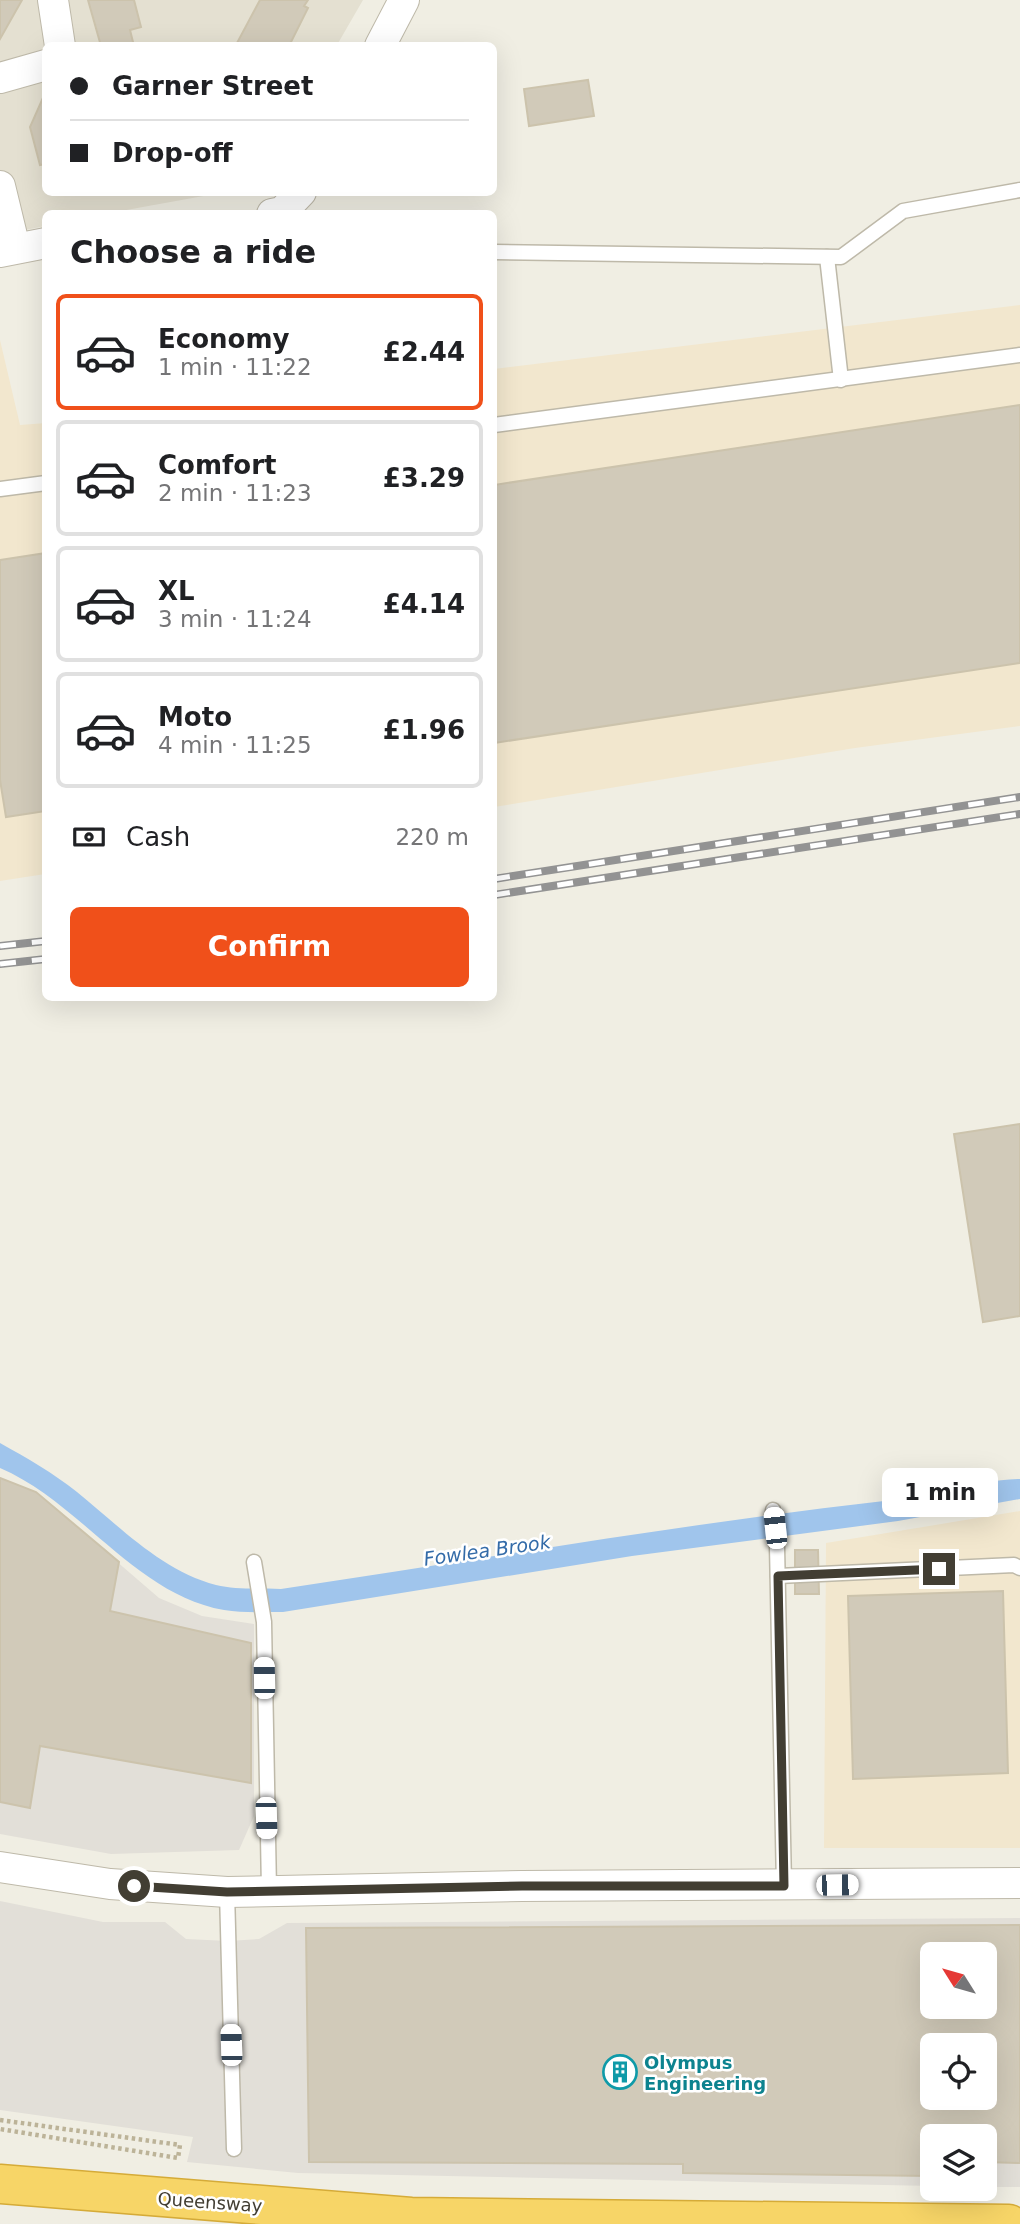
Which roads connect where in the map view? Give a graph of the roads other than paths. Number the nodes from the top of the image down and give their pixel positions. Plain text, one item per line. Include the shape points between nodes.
1 (53, 0) edge
2 (404, 0) edge
3 (59, 42) edge
4 (382, 42) edge
5 (42, 66) edge
6 (0, 78) edge
7 (0, 187) edge
8 (1020, 190) edge
9 (297, 196) edge
10 (284, 210) edge
11 (42, 244) edge
12 (8, 250) edge
13 (497, 252) edge
14 (827, 257) junction
15 (1020, 355) edge
16 (841, 380) junction
17 (497, 425) edge
18 (42, 484) edge
19 (0, 489) edge
20 (773, 1510) dead end
21 (254, 1562) dead end
22 (1020, 1568) edge
23 (778, 1576) junction
24 (0, 1867) edge
25 (1020, 1883) edge
26 (784, 1886) junction
27 (269, 1890) junction
28 (227, 1892) junction
29 (234, 2149) dead end
30 (6, 2184) edge
31 (1009, 2224) edge

1 - 3 street
2 - 4 street
5 - 6 street
7 - 12 street
8 - 14 lane via 903,211 841,257
9 - 10 street
11 - 12 street
13 - 14 lane
14 - 16 lane
15 - 16 lane
16 - 17 lane
18 - 19 lane
20 - 23 lane
21 - 27 lane via 264,1622
22 - 23 lane via 1014,1564
23 - 26 lane
24 - 28 street via 110,1884
25 - 26 street
26 - 27 street
27 - 28 street
28 - 29 lane
30 - 31 highway, Queensway via 411,2217

